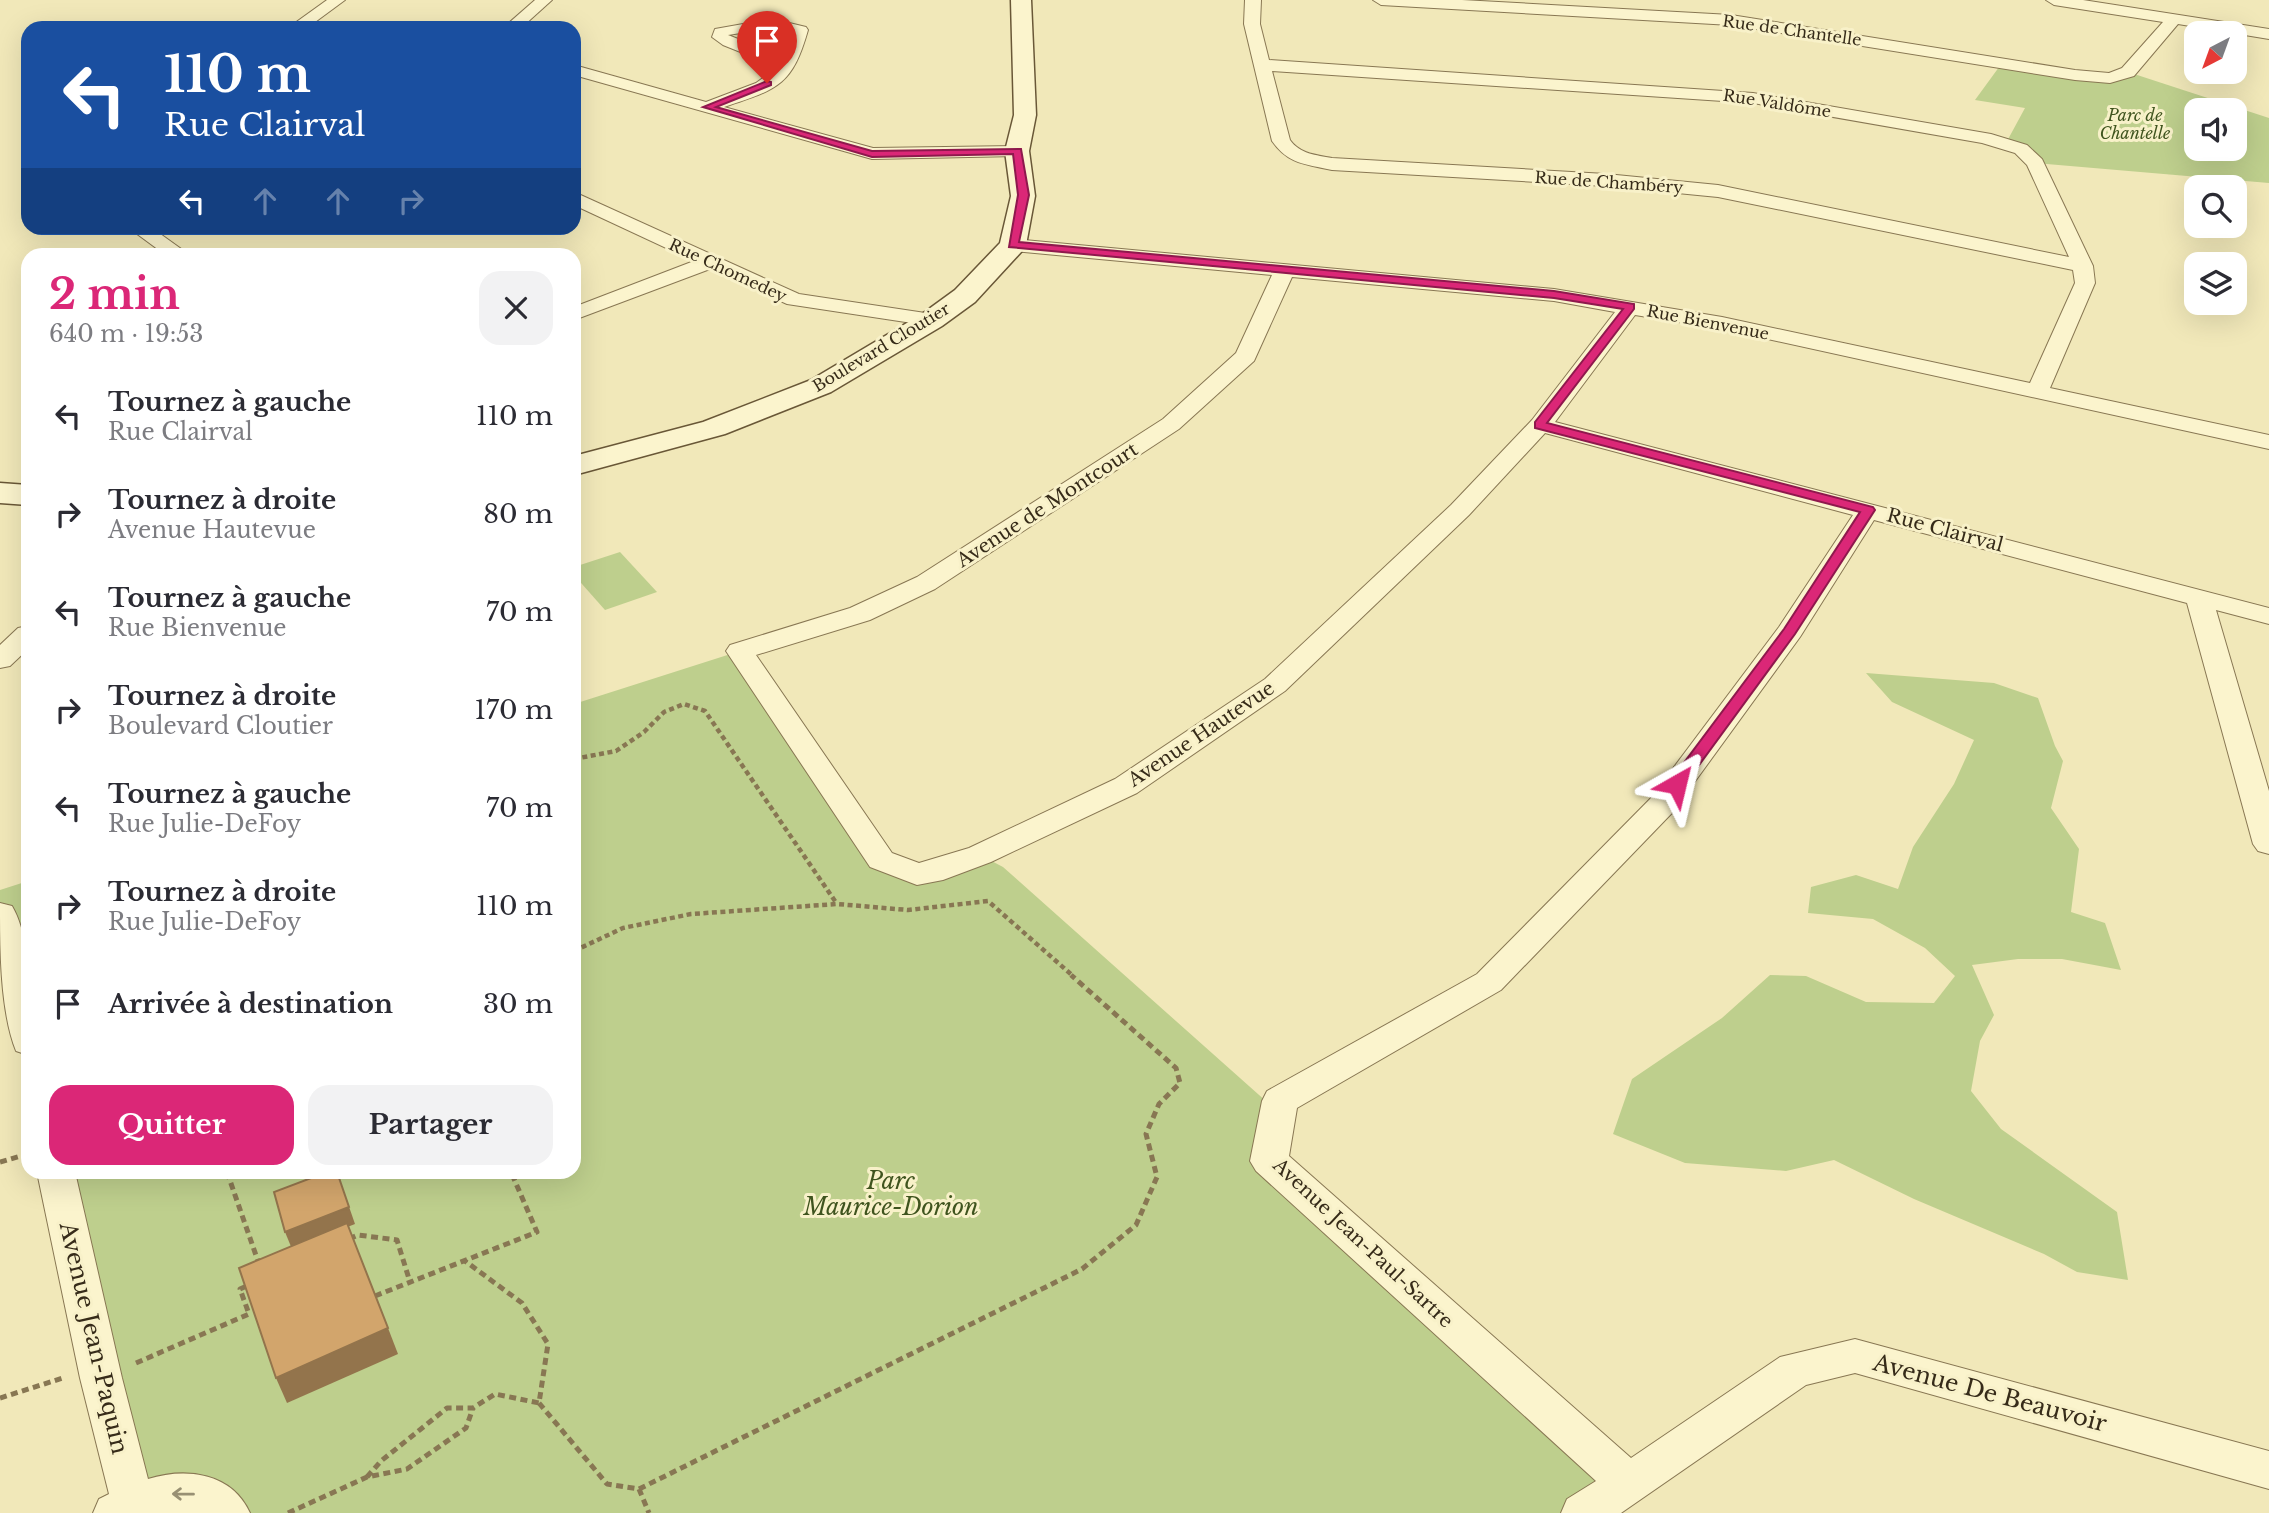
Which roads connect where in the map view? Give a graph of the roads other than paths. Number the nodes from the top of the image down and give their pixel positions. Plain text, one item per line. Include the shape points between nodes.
1 (337, 0) edge
2 (544, 0) edge
3 (1021, 0) edge
4 (1253, 0) edge
5 (1381, 0) edge
6 (2054, 0) edge
7 (1477, 3) edge
8 (2175, 18) junction
9 (306, 21) edge
10 (519, 21) edge
11 (2269, 34) edge
12 (1262, 65) junction
13 (788, 66) dead end
14 (581, 72) edge
15 (707, 107) junction
16 (1017, 151) junction
17 (581, 201) edge
18 (150, 235) edge
19 (1013, 245) junction
20 (169, 248) edge
21 (710, 262) junction
22 (2082, 266) junction
23 (1284, 271) junction
24 (1630, 307) junction
25 (581, 311) edge
26 (932, 320) junction
27 (2037, 392) junction
28 (1540, 425) junction
29 (2269, 442) edge
30 (581, 464) edge
31 (0, 493) edge
32 (21, 494) edge
33 (1868, 510) junction
34 (2200, 598) junction
35 (2269, 616) edge
36 (21, 640) edge
37 (740, 650) joint
38 (0, 660) edge
39 (2269, 844) edge
40 (0, 914) edge
41 (21, 1010) edge
42 (58, 1179) edge
43 (2269, 1470) edge
44 (1629, 1484) junction
45 (124, 1508) edge
46 (228, 1513) edge
47 (1583, 1513) edge

1 - 9 street
2 - 10 street
3 - 16 street via 1025,115
4 - 12 street, Rue de Chambéry via 1252,24
5 - 7 street, Rue de Chantelle
6 - 8 street
7 - 8 street, Rue de Chantelle via 1731,20 2110,78 2129,72
8 - 11 street
12 - 22 street, Rue de Chambéry via 1281,141 1290,153 1306,159 1360,167 1718,191
12 - 22 street, Rue Valdôme via 1753,97 1985,138 2021,149 2035,163
13 - 15 street via 767,83
14 - 15 street
15 - 16 street via 872,154
16 - 19 street via 1023,195
17 - 21 street, Rue Chomedey
18 - 20 street
19 - 23 street, Rue Bienvenue
19 - 26 street, Boulevard Cloutier via 965,296
21 - 25 street
21 - 26 street, Rue Chomedey via 794,300
22 - 27 street via 2085,283
23 - 24 street, Rue Bienvenue via 1554,295
23 - 37 street, Avenue de Montcourt via 1246,356 1171,424 926,583 860,614
24 - 27 street, Rue Bienvenue
24 - 28 street, Avenue Hautevue
26 - 30 street, Boulevard Cloutier via 821,386 714,428
27 - 29 street, Rue Bienvenue
28 - 33 street, Rue Clairval
28 - 37 street, Avenue Hautevue via 1460,510 1275,685 1126,786 943,869 918,874 881,860
31 - 32 street
33 - 34 street, Rue Clairval
33 - 44 street, Avenue Jean-Paul-Sartre via 1790,631 1661,806 1489,982 1280,1101 1277,1111 1269,1161
34 - 35 street, Rue Clairval
34 - 39 street
36 - 38 street
40 - 41 street
42 - 45 street, Avenue Jean-Paquin
43 - 44 street, Avenue De Beauvoir via 1855,1356 1795,1370
44 - 47 street, Avenue De Beauvoir
46 -> 45 street, Avenue Jean-Paquin via 211,1499 183,1492 156,1495

